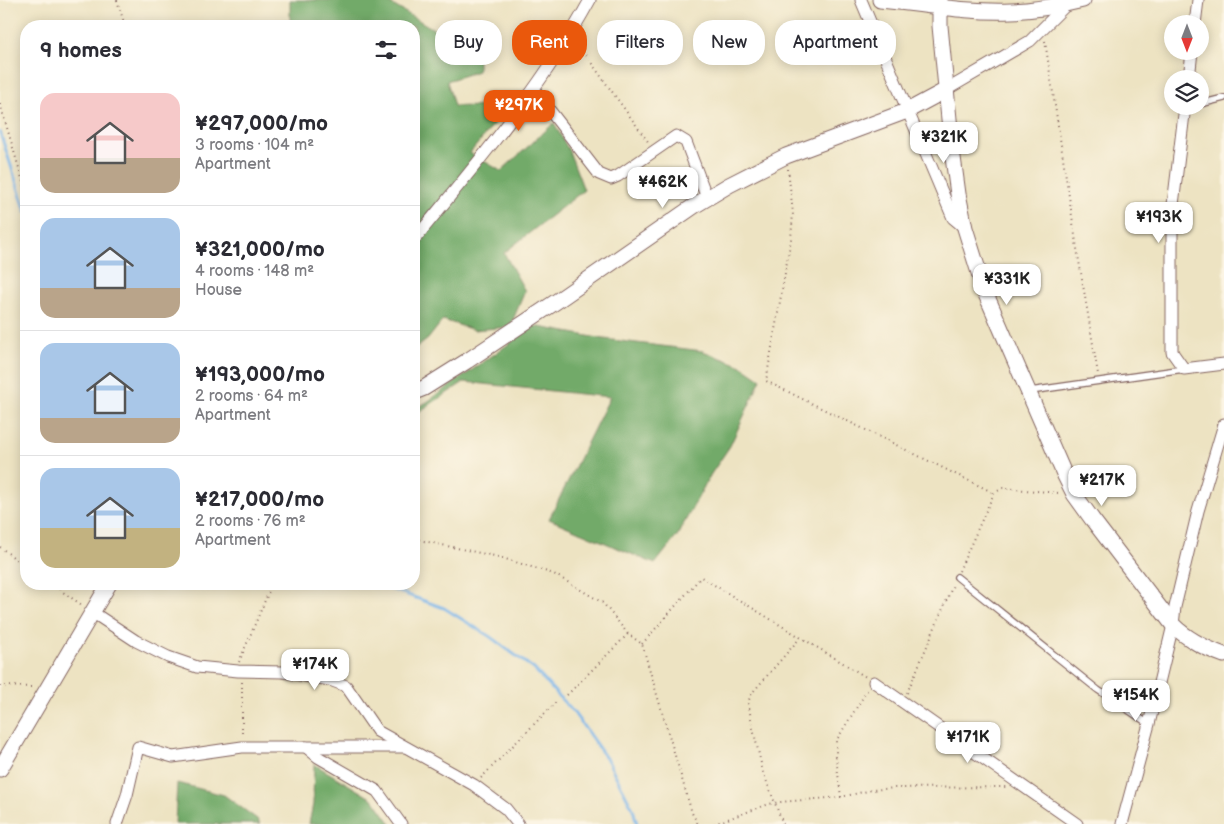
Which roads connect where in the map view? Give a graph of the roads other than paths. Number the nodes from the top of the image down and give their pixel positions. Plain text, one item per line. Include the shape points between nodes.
1 (590, 0) edge
2 (861, 0) edge
3 (880, 0) edge
4 (1083, 0) edge
5 (1198, 0) edge
6 (940, 3) edge
7 (1067, 4) junction
8 (1196, 15) edge
9 (534, 90) junction
10 (946, 90) junction
11 (1224, 98) edge
12 (1209, 102) edge
13 (907, 111) junction
14 (1186, 115) edge
15 (707, 198) junction
16 (964, 228) junction
17 (420, 233) edge
18 (1224, 364) edge
19 (1184, 370) junction
20 (420, 390) edge
21 (1028, 391) junction
22 (1224, 424) edge
23 (957, 577) road end
24 (105, 590) edge
25 (92, 612) junction
26 (1174, 625) junction
27 (1224, 655) edge
28 (874, 682) road end
29 (1149, 724) junction
30 (306, 747) junction
31 (405, 747) junction
32 (0, 769) edge
33 (117, 824) edge
34 (401, 824) edge
35 (518, 824) edge
36 (1078, 824) edge
37 (1122, 824) edge

1 - 9 street
2 - 13 street
3 - 6 street
4 - 7 street
5 - 8 street
6 - 7 street via 1009,11
6 - 10 street
7 - 10 street via 1030,41
9 - 15 street via 599,174 612,179 676,136 686,142
9 - 17 street
10 - 13 street
10 - 16 street
11 - 12 lane
13 - 15 street via 786,156
13 - 16 street via 953,218
14 - 19 street via 1172,213 1171,282 1172,352
15 - 20 street via 508,334
16 - 21 street via 985,292
18 - 19 street
19 - 21 lane
21 - 26 street via 1074,494
22 - 26 street via 1198,511 1175,607
23 - 29 lane via 1098,690
24 - 25 street
25 - 31 street via 136,642 168,658 197,667 283,672 346,686 376,731
25 - 32 street
26 - 27 street via 1199,645
26 - 29 street
28 - 36 street
29 - 37 street
30 - 31 street
30 - 33 street via 242,747 173,757 138,747
30 - 34 street via 378,791
31 - 35 street via 474,785 506,809

